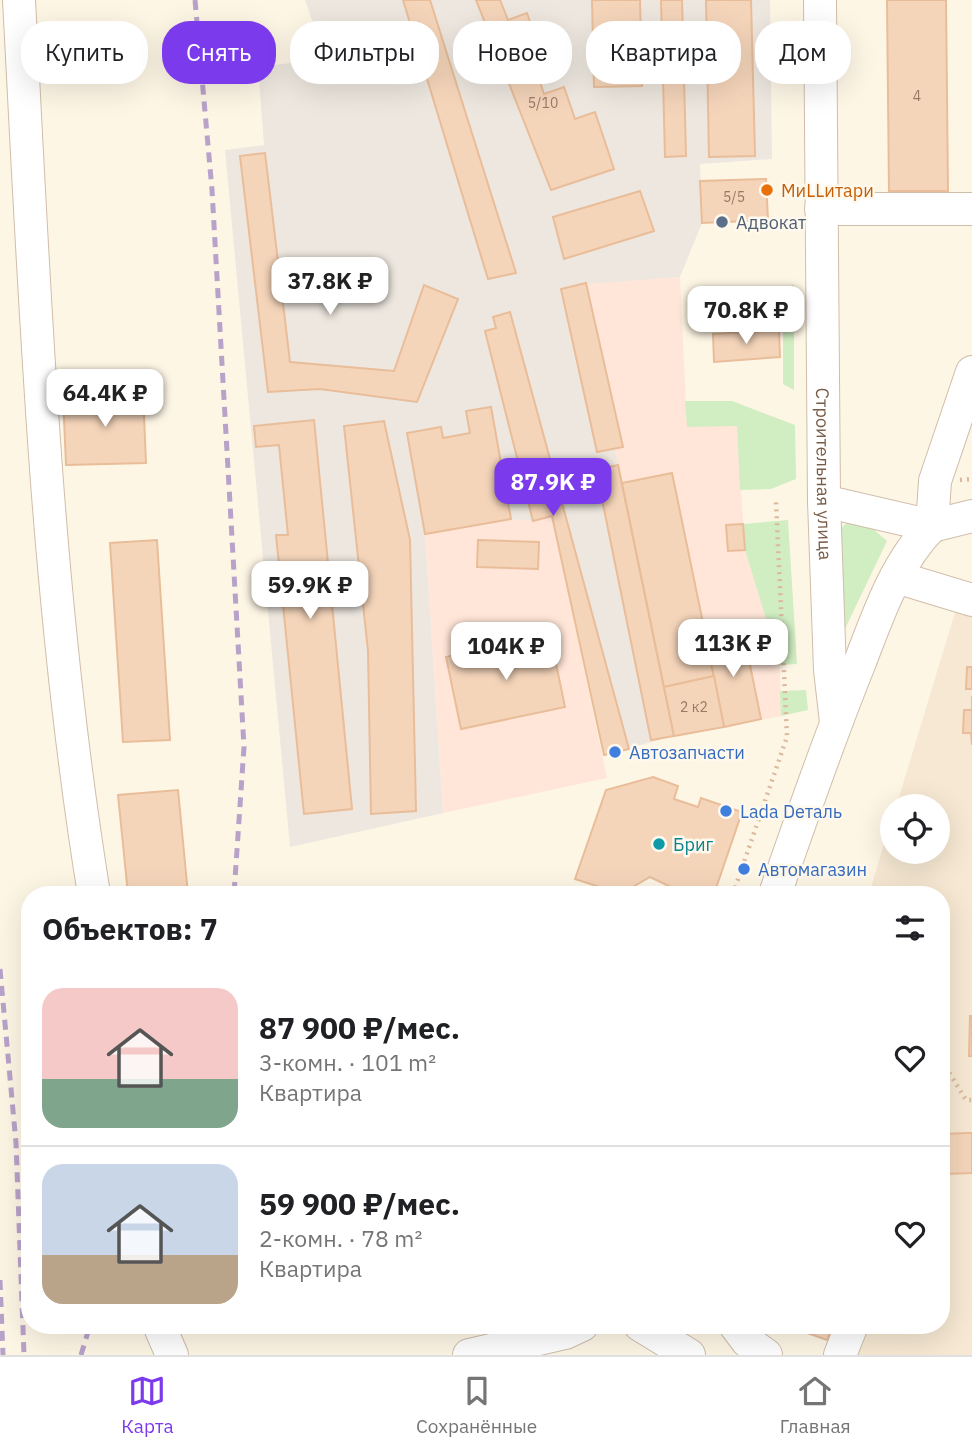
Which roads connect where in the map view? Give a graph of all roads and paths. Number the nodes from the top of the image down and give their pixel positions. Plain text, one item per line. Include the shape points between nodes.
1 (19, 0) edge
2 (820, 0) edge
3 (821, 209) junction
4 (972, 209) edge
5 (972, 372) edge
6 (824, 501) junction
7 (776, 502) dead end
8 (972, 516) edge
9 (932, 526) junction
10 (896, 578) junction
11 (972, 600) edge
12 (835, 722) junction
13 (93, 886) edge
14 (736, 886) edge
15 (778, 886) edge
16 (950, 1074) edge
17 (972, 1100) edge
18 (163, 1334) edge
19 (563, 1334) edge
20 (651, 1334) edge
21 (742, 1334) edge
22 (848, 1334) edge
23 (534, 1348) edge
24 (673, 1351) edge
25 (172, 1355) edge
26 (469, 1355) edge
27 (766, 1355) edge
28 (840, 1355) edge

1 - 13 street via 42,449
2 - 3 street, Строительная улица
3 - 4 street
3 - 6 street, Строительная улица
5 - 9 street via 935,481
6 - 9 street
6 - 12 street, Строительная улица
7 - 14 path via 787,737
8 - 9 street
9 - 10 street via 915,542
10 - 11 street
10 - 12 street
12 - 15 street, Строительная улица
16 - 17 path via 966,1100
18 - 25 street
19 - 23 street
20 - 24 street
21 - 27 street
22 - 28 street
23 - 26 street

